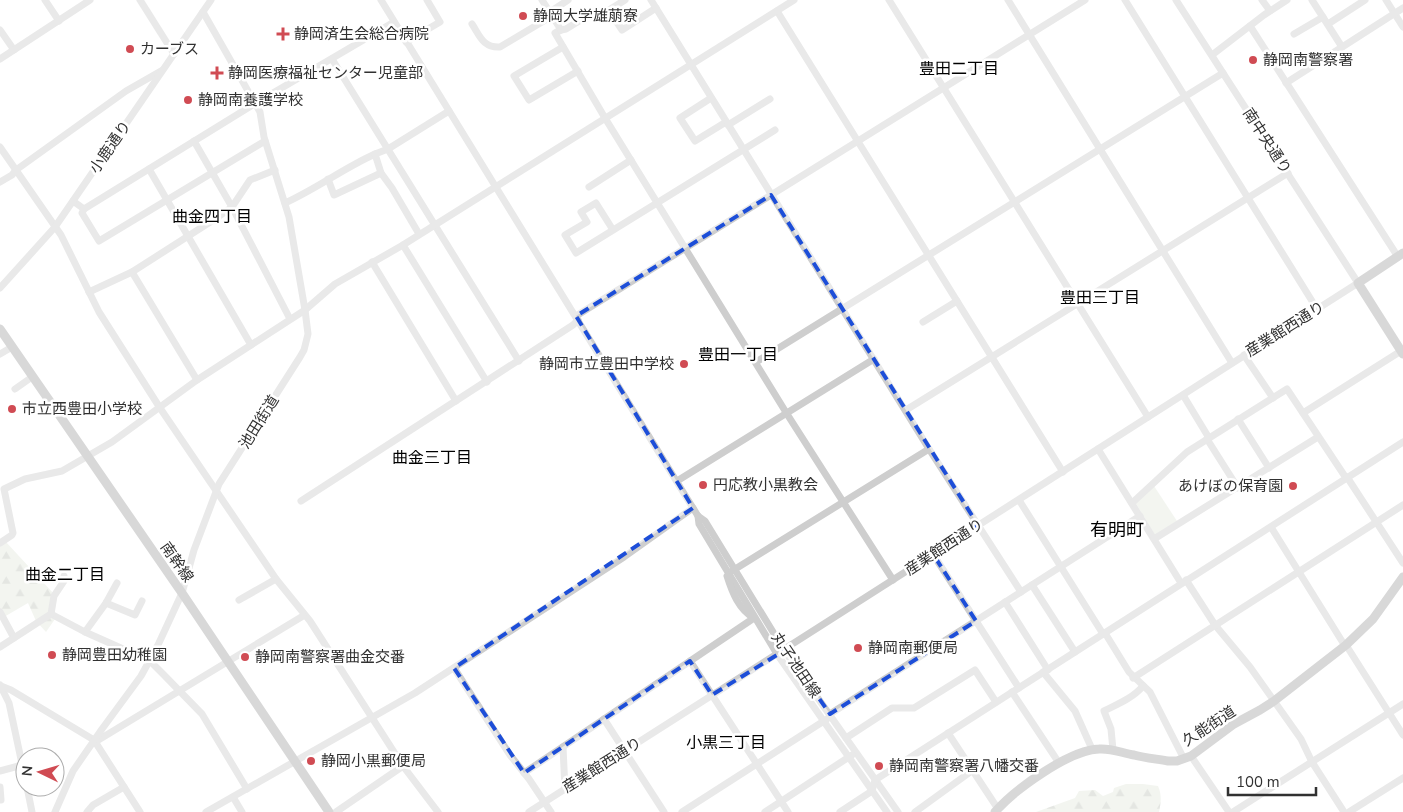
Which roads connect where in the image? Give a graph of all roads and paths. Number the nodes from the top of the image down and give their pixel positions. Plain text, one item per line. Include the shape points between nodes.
1 (45, 0) edge
2 (140, 0) edge
3 (211, 0) edge
4 (381, 0) edge
5 (427, 0) edge
6 (542, 0) edge
7 (568, 0) edge
8 (625, 0) edge
9 (651, 0) edge
10 (794, 0) edge
11 (888, 0) edge
12 (1008, 0) edge
13 (1085, 0) edge
14 (1125, 0) edge
15 (1176, 0) edge
16 (1262, 0) edge
17 (1287, 0) edge
18 (1312, 0) edge
19 (1366, 0) edge
20 (1386, 0) edge
21 (88, 1) edge
22 (656, 8) junction
23 (1403, 8) edge
24 (597, 10) dead end
25 (777, 10) junction
26 (1270, 11) junction
27 (203, 12) junction
28 (1394, 13) junction
29 (551, 14) junction
30 (1323, 17) junction
31 (59, 21) junction
32 (394, 22) junction
33 (472, 24) dead end
34 (1328, 24) junction
35 (1250, 26) junction
36 (1403, 27) edge
37 (0, 30) edge
38 (560, 30) junction
39 (1294, 34) dead end
40 (1030, 35) junction
41 (406, 42) junction
42 (563, 47) junction
43 (1342, 47) junction
44 (14, 50) junction
45 (174, 54) junction
46 (1212, 55) junction
47 (0, 59) edge
48 (332, 59) junction
49 (690, 64) junction
50 (164, 69) junction
51 (578, 71) junction
52 (1223, 73) junction
53 (1286, 83) junction
54 (943, 89) junction
55 (1186, 96) junction
56 (711, 98) junction
57 (770, 99) dead end
58 (256, 103) junction
59 (449, 112) junction
60 (605, 118) junction
61 (727, 123) junction
62 (776, 130) dead end
63 (194, 141) junction
64 (266, 141) junction
65 (858, 141) junction
66 (0, 146) edge
67 (388, 149) junction
68 (744, 150) junction
69 (1100, 150) junction
70 (375, 154) junction
71 (631, 160) junction
72 (149, 169) junction
73 (16, 170) junction
74 (275, 170) junction
75 (212, 173) junction
76 (381, 173) junction
77 (1288, 174) junction
78 (328, 179) junction
79 (0, 182) edge
80 (495, 186) junction
81 (589, 187) dead end
82 (771, 195) junction
83 (1248, 198) junction
84 (72, 201) junction
85 (168, 201) junction
86 (285, 203) junction
87 (658, 203) junction
88 (1014, 204) junction
89 (232, 207) junction
90 (84, 209) junction
91 (434, 226) junction
92 (56, 227) junction
93 (613, 230) junction
94 (420, 234) junction
95 (188, 235) junction
96 (403, 245) junction
97 (686, 248) junction
98 (1163, 251) junction
99 (928, 255) junction
100 (1400, 255) edge
101 (372, 262) junction
102 (132, 272) junction
103 (1358, 283) junction
104 (0, 288) edge
105 (89, 292) junction
106 (957, 301) junction
107 (1076, 304) junction
108 (843, 308) junction
109 (1317, 309) junction
110 (305, 310) junction
111 (577, 318) junction
112 (290, 319) junction
113 (923, 322) dead end
114 (0, 328) edge
115 (251, 345) junction
116 (12, 347) junction
117 (1402, 352) edge
118 (0, 354) edge
119 (1244, 355) junction
120 (991, 357) junction
121 (874, 359) junction
122 (519, 361) junction
123 (756, 362) junction
124 (1232, 363) junction
125 (32, 377) junction
126 (196, 380) junction
127 (487, 382) junction
128 (15, 389) dead end
129 (1183, 395) junction
130 (1273, 398) junction
131 (456, 401) junction
132 (160, 408) junction
133 (906, 410) junction
134 (1303, 413) junction
135 (787, 414) junction
136 (1148, 417) junction
137 (1238, 419) junction
138 (1318, 437) junction
139 (1208, 438) junction
140 (1403, 442) edge
141 (929, 449) junction
142 (1098, 449) junction
143 (87, 456) junction
144 (1269, 468) junction
145 (1063, 472) junction
146 (1346, 478) junction
147 (677, 481) junction
148 (1238, 488) junction
149 (216, 491) junction
150 (1019, 500) junction
151 (301, 501) dead end
152 (843, 502) junction
153 (1132, 503) junction
154 (1403, 506) edge
155 (693, 508) junction
156 (698, 516) junction
157 (1140, 516) junction
158 (1376, 523) junction
159 (978, 525) junction
160 (1271, 527) junction
161 (1154, 539) junction
162 (0, 543) edge
163 (933, 554) junction
164 (1403, 563) edge
165 (724, 565) junction
166 (1061, 567) junction
167 (731, 571) junction
168 (1299, 572) junction
169 (64, 576) dead end
170 (276, 578) junction
171 (1403, 578) edge
172 (893, 580) junction
173 (1184, 581) junction
174 (117, 583) dead end
175 (1032, 585) junction
176 (1021, 592) junction
177 (182, 593) junction
178 (239, 600) dead end
179 (142, 601) dead end
180 (106, 602) junction
181 (1005, 602) junction
182 (0, 612) edge
183 (51, 614) junction
184 (304, 616) junction
185 (754, 618) junction
186 (976, 621) junction
187 (1215, 625) junction
188 (85, 632) junction
189 (1104, 634) junction
190 (14, 638) junction
191 (1346, 646) junction
192 (0, 647) edge
193 (784, 650) junction
194 (1075, 652) junction
195 (777, 654) junction
196 (150, 661) junction
197 (228, 661) junction
198 (690, 661) junction
199 (454, 668) junction
200 (1046, 671) junction
201 (1133, 678) junction
202 (0, 685) edge
203 (1143, 686) junction
204 (179, 690) junction
205 (1015, 690) junction
206 (712, 695) junction
207 (1274, 701) junction
208 (996, 702) junction
209 (1403, 704) edge
210 (1389, 713) junction
211 (830, 715) junction
212 (372, 718) junction
213 (604, 719) junction
214 (821, 723) junction
215 (948, 733) junction
216 (1403, 735) edge
217 (846, 738) junction
218 (95, 741) junction
219 (18, 747) edge
220 (563, 747) junction
221 (1092, 749) junction
222 (1113, 750) junction
223 (625, 751) junction
224 (856, 753) junction
225 (1187, 757) junction
226 (849, 758) junction
227 (295, 761) junction
228 (1312, 762) junction
229 (1059, 763) junction
230 (756, 764) junction
231 (403, 766) junction
232 (15, 767) edge
233 (973, 770) junction
234 (0, 771) edge
235 (524, 773) junction
236 (1403, 778) edge
237 (875, 780) junction
238 (0, 787) edge
239 (124, 787) junction
240 (247, 789) junction
241 (565, 790) junction
242 (872, 791) junction
243 (29, 797) edge
244 (233, 797) junction
245 (0, 800) edge
246 (781, 801) junction
247 (544, 802) junction
248 (996, 810) edge
249 (32, 812) edge
250 (55, 812) edge
251 (87, 812) edge
252 (140, 812) edge
253 (206, 812) edge
254 (242, 812) edge
255 (329, 812) edge
256 (336, 812) edge
257 (438, 812) edge
258 (529, 812) edge
259 (551, 812) edge
260 (664, 812) edge
261 (682, 812) edge
262 (764, 812) edge
263 (788, 812) edge
264 (840, 812) edge
265 (887, 812) edge
266 (898, 812) edge
267 (915, 812) edge
268 (1229, 812) edge
269 (1233, 812) edge
270 (1344, 812) edge
271 (1349, 812) edge

1 - 31 street
2 - 45 street
3 - 27 street, 小鹿通り
4 - 32 street, 丸子池田線
5 - 41 street via 440,22
6 - 29 street
7 - 29 street
8 - 22 street via 609,10 622,30
9 - 22 street
10 - 25 street
11 - 54 street
12 - 40 street
13 - 40 street
14 - 55 street
15 - 46 street, 南中央通り
16 - 26 street
17 - 26 street
18 - 30 street
19 - 34 street
20 - 28 street
21 - 31 street
22 - 49 street
23 - 28 street
24 - 38 street
25 - 49 street
25 - 65 street
26 - 35 street
27 - 45 street, 小鹿通り
27 - 58 street, 池田街道
28 - 36 street
28 - 43 street
29 - 33 street via 500,47 486,45
29 - 38 street
30 - 34 street
30 - 39 street
31 - 44 street
32 - 41 street, 丸子池田線
32 - 48 street
34 - 43 street
35 - 46 street
35 - 53 street
37 - 44 street
38 - 42 street via 555,34
40 - 54 street
40 - 69 street
41 - 59 street, 丸子池田線
42 - 51 street
42 - 51 street via 514,76 529,100
43 - 53 street
44 - 47 street
45 - 50 street, 小鹿通り
46 - 52 street, 南中央通り
48 - 58 street
48 - 67 street
49 - 56 street
49 - 60 street
50 - 73 street via 126,91
50 - 84 street, 小鹿通り
51 - 60 street
52 - 55 street
52 - 77 street, 南中央通り
53 - 100 street
54 - 65 street
54 - 88 street
55 - 69 street
55 - 83 street
56 - 61 street
56 - 61 street via 680,118 695,141
57 - 61 street
58 - 63 street
58 - 64 street, 池田街道
59 - 67 street
59 - 80 street, 丸子池田線
60 - 71 street
60 - 80 street
61 - 68 street
62 - 68 street
63 - 72 street
63 - 75 street
64 - 74 street, 池田街道
64 - 75 street
65 - 82 street
65 - 99 street
66 - 73 street
67 - 70 street
67 - 91 street
68 - 82 street
68 - 87 street
69 - 88 street
69 - 98 street
70 - 76 street
70 - 78 street
71 - 81 street
71 - 87 street
72 - 85 street
72 - 90 street
73 - 79 street
73 - 92 street
74 - 86 street, 池田街道
74 - 89 street via 250,180
75 - 85 street
75 - 89 street
76 - 78 street via 334,195
76 - 94 street
77 - 83 street
77 - 103 street, 南中央通り
78 - 86 street via 307,194
80 - 91 street
80 - 111 street, 丸子池田線
82 - 97 street
82 - 108 street
83 - 98 street
83 - 109 street
84 - 90 street
84 - 92 street, 小鹿通り
85 - 90 street via 99,242 82,213
85 - 95 street
86 - 110 street, 池田街道
87 - 93 street
87 - 97 street
88 - 99 street
88 - 107 street
89 - 95 street
89 - 112 street
91 - 94 street
91 - 122 street
92 - 104 street, 小鹿通り
92 - 105 street
93 - 93 street via 596,203 581,212 587,222 565,235 576,253
94 - 96 street
95 - 102 street
95 - 115 street
96 - 101 street
96 - 127 street
97 - 111 street
97 - 123 street
98 - 107 street
98 - 124 street
99 - 106 street
99 - 108 street
100 - 103 main road
101 - 110 street via 335,284
101 - 131 street
102 - 105 street
102 - 126 street
103 - 109 street, 産業館西通り
103 - 117 main road
105 - 132 street
106 - 113 street
106 - 120 street
107 - 120 street
107 - 136 street
108 - 121 street
108 - 123 street
109 - 119 street, 産業館西通り
110 - 112 street
110 - 149 street, 池田街道 via 308,334 304,350
111 - 122 street via 573,325
111 - 147 street, 丸子池田線
112 - 115 street
114 - 116 main road, 南幹線
115 - 126 street
116 - 118 street
116 - 125 main road, 南幹線
117 - 134 street
119 - 124 street, 産業館西通り
119 - 130 street
120 - 133 street
120 - 145 street
121 - 133 street
121 - 135 street
122 - 127 street
123 - 135 street
124 - 129 street, 産業館西通り
125 - 128 street
125 - 143 main road, 南幹線
126 - 132 street
127 - 131 street
129 - 136 street, 産業館西通り
129 - 139 street
130 - 134 street via 1287,389
130 - 137 street
131 - 151 street
132 - 143 street
132 - 149 street
133 - 141 street
134 - 138 street
135 - 147 street
135 - 152 street
136 - 142 street, 産業館西通り
137 - 139 street
137 - 144 street
138 - 144 street
138 - 146 street
139 - 148 street
139 - 153 street via 1187,452
140 - 146 street
141 - 152 street
141 - 159 street
142 - 145 street, 産業館西通り
142 - 153 street
143 - 162 street via 62,471 26,479 4,489 13,533
143 - 177 main road, 南幹線
144 - 148 street
145 - 150 street, 産業館西通り
146 - 158 street
146 - 160 street
147 - 155 street, 丸子池田線
148 - 161 street
149 - 170 street
149 - 177 street, 池田街道
150 - 159 street, 産業館西通り
150 - 166 street
152 - 167 street
152 - 172 street
153 - 157 street
154 - 158 street
155 - 156 street, 丸子池田線
155 - 199 street
156 - 165 street, 丸子池田線 via 699,524
156 - 167 street, 丸子池田線 via 705,521
157 - 161 street
157 - 166 street
158 - 164 street
158 - 168 street
159 - 163 street, 産業館西通り
159 - 176 street
160 - 168 street
160 - 173 street
161 - 173 street
163 - 172 street, 産業館西通り
163 - 186 street
165 - 167 street, 丸子池田線
165 - 185 street via 736,598 745,612
166 - 175 street
166 - 189 street
167 - 185 street, 丸子池田線
167 - 193 street, 丸子池田線
168 - 187 street
168 - 191 street
169 - 183 street via 54,596
170 - 178 street
170 - 184 street
171 - 191 main road, 久能街道 via 1373,619
172 - 193 street, 産業館西通り
173 - 187 street
173 - 189 street
174 - 180 street
175 - 176 street
175 - 194 street
176 - 181 street
177 - 196 street, 池田街道
177 - 197 main road, 南幹線
179 - 180 street via 135,615
180 - 188 street
181 - 186 street
181 - 200 street
182 - 190 street
183 - 188 street
183 - 190 street
184 - 197 street
184 - 212 street
185 - 195 street, 丸子池田線
185 - 198 street
186 - 205 street
186 - 211 street
187 - 201 street
187 - 207 street
188 - 196 street
189 - 194 street
189 - 201 street
190 - 192 street
191 - 207 main road, 久能街道
191 - 210 street
193 - 195 street, 産業館西通り
193 - 211 street, 丸子池田線
194 - 200 street
195 - 206 street, 産業館西通り
195 - 214 street, 丸子池田線
196 - 204 street
196 - 218 street, 池田街道
197 - 204 street
197 - 227 main road, 南幹線
198 - 206 street
198 - 213 street
199 - 212 street
199 - 235 street
200 - 205 street
200 - 221 street via 1075,711
201 - 203 street
202 - 218 street
202 - 219 street via 9,703
203 - 222 street via 1132,697 1104,711 1112,729
203 - 225 street via 1150,692
204 - 218 street
204 - 240 street via 202,714
205 - 208 street
205 - 229 street
206 - 223 street, 産業館西通り
206 - 230 street
207 - 225 main road, 久能街道
207 - 228 street via 1301,739
208 - 215 street
208 - 217 street via 975,670 914,708 892,708
209 - 210 street
210 - 216 street
210 - 228 street
211 - 214 street
211 - 217 street, 丸子池田線
212 - 227 street
212 - 231 street
213 - 220 street
213 - 223 street
214 - 226 street, 丸子池田線
214 - 230 street
215 - 233 street
215 - 237 street
217 - 224 street, 丸子池田線
218 - 239 street
218 - 250 street, 池田街道 via 73,771
220 - 235 street
220 - 241 street
221 - 222 main road, 久能街道
221 - 229 main road, 久能街道
222 - 225 main road, 久能街道 via 1168,761
223 - 241 street, 産業館西通り
223 - 260 street
224 - 226 street
224 - 237 street, 丸子池田線
225 - 268 street
226 - 242 street, 丸子池田線
226 - 246 street
227 - 240 street
227 - 255 main road, 南幹線
228 - 269 street
228 - 270 street
229 - 248 main road, 久能街道
230 - 246 street
230 - 261 street
231 - 256 street
231 - 257 street
232 - 234 street
233 - 248 street
233 - 267 street
235 - 247 street
236 - 271 street
237 - 242 street
237 - 266 street, 丸子池田線
238 - 245 street
239 - 251 street
239 - 252 street
240 - 244 street
241 - 247 street, 産業館西通り
242 - 264 street
242 - 265 street, 丸子池田線
243 - 249 street
244 - 253 street
244 - 254 street
246 - 262 street
246 - 263 street
247 - 258 street, 産業館西通り
247 - 259 street

